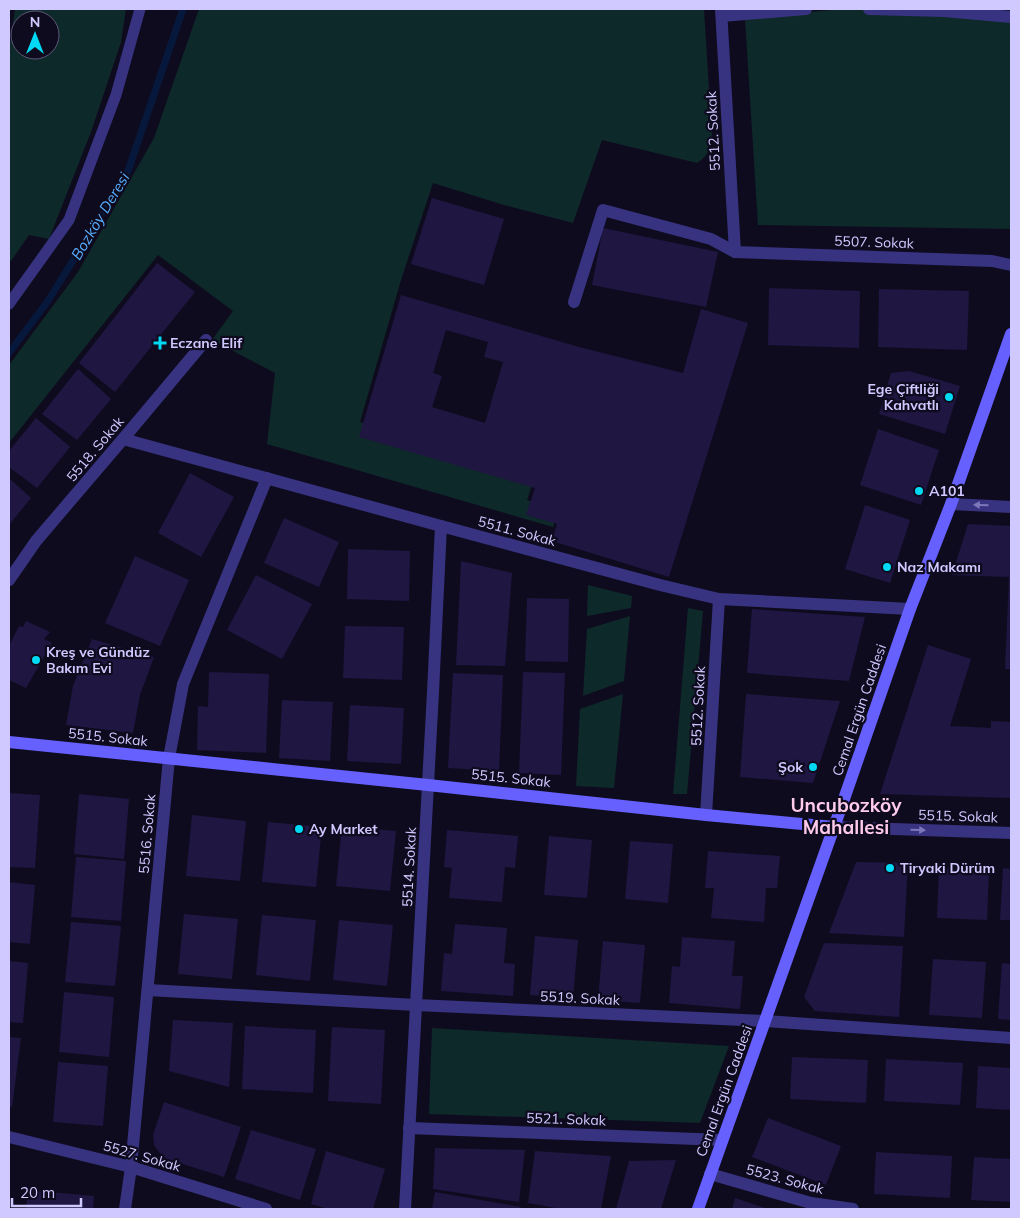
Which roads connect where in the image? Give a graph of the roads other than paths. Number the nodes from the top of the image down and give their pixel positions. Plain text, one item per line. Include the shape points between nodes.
1 (140, 9) edge
2 (806, 9) edge
3 (869, 9) edge
4 (722, 13) edge
5 (1011, 17) edge
6 (735, 252) junction
7 (1011, 265) edge
8 (574, 302) dead end
9 (9, 304) edge
10 (1011, 334) edge
11 (206, 340) dead end
12 (124, 439) junction
13 (267, 478) junction
14 (951, 504) junction
15 (1011, 507) edge
16 (441, 526) junction
17 (9, 580) edge
18 (719, 599) junction
19 (910, 609) junction
20 (9, 742) edge
21 (169, 758) junction
22 (428, 784) junction
23 (706, 815) junction
24 (834, 827) junction
25 (1011, 833) edge
26 (148, 990) junction
27 (416, 1005) junction
28 (765, 1021) junction
29 (1011, 1038) edge
30 (409, 1128) junction
31 (9, 1137) edge
32 (722, 1140) junction
33 (131, 1167) junction
34 (710, 1174) junction
35 (125, 1209) edge
36 (266, 1209) edge
37 (404, 1209) edge
38 (698, 1209) edge
39 (853, 1209) edge

1 - 9 lane via 116,95 69,220
2 - 4 street
3 - 5 street
4 - 6 street, 5512. Sokak
6 - 7 street, 5507. Sokak via 992,261
6 - 8 street via 711,240 603,210
10 - 14 street, Cemal Ergün Caddesi
11 - 12 street, 5518. Sokak
12 - 13 street, 5511. Sokak
12 - 17 street, 5518. Sokak via 36,541
13 - 16 street, 5511. Sokak
13 - 21 street, 5516. Sokak via 183,684
15 -> 14 street
14 - 19 street, Cemal Ergün Caddesi
16 - 18 street, 5511. Sokak
16 - 22 street, 5514. Sokak
18 - 19 street, 5511. Sokak
18 - 23 street, 5512. Sokak
19 - 24 street, Cemal Ergün Caddesi
20 - 21 street, 5515. Sokak
21 - 22 street, 5515. Sokak
21 - 26 street, 5516. Sokak
22 - 23 street, 5515. Sokak
22 - 27 street, 5514. Sokak
23 - 24 street, 5515. Sokak
24 -> 25 street, 5515. Sokak
24 - 28 street, Cemal Ergün Caddesi
26 - 27 street, 5519. Sokak
26 - 33 street, 5516. Sokak
27 - 28 street, 5519. Sokak
27 - 30 street, 5514. Sokak
28 - 29 street, 5519. Sokak
28 - 32 street, Cemal Ergün Caddesi
30 - 32 street, 5521. Sokak
30 - 37 street, 5514. Sokak
31 - 33 street, 5527. Sokak
32 - 34 street, Cemal Ergün Caddesi
33 - 35 street, 5516. Sokak
33 - 36 street, 5527. Sokak
34 - 38 street, Cemal Ergün Caddesi
34 - 39 street, 5523. Sokak via 811,1203

